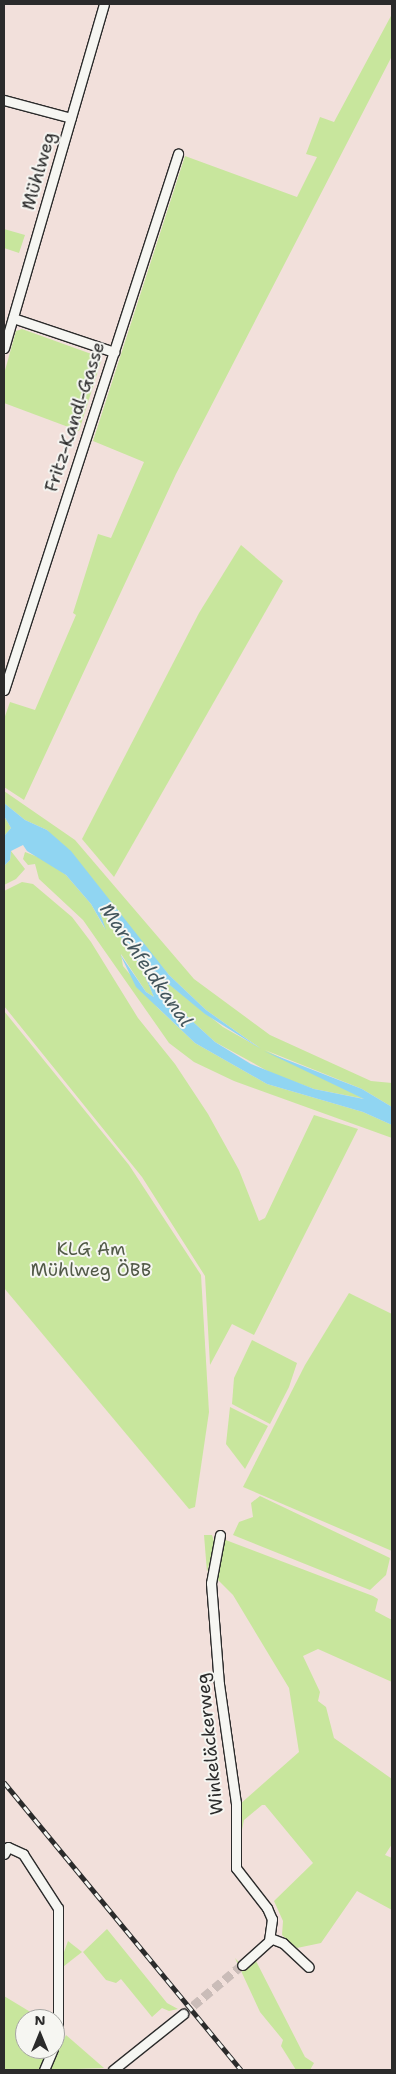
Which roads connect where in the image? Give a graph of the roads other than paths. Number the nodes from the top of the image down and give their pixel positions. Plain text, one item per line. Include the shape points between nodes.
1 (104, 4) edge
2 (4, 100) edge
3 (71, 118) junction
4 (178, 154) dead end
5 (13, 318) junction
6 (4, 348) edge
7 (114, 352) junction
8 (4, 690) edge
9 (220, 1535) dead end
10 (6, 1850) edge
11 (270, 1938) junction
12 (242, 1965) tunnel mouth
13 (309, 1967) dead end
14 (58, 2009) edge
15 (183, 2014) tunnel mouth
16 (113, 2070) edge

1 - 3 street, Mühlweg
2 - 3 street
3 - 5 street, Mühlweg
4 - 7 street, Fritz-Kandl-Gasse
5 - 6 street, Mühlweg
5 - 7 street
7 - 8 street, Fritz-Kandl-Gasse
9 - 11 street, Winkeläckerweg via 211,1583 218,1684 236,1803 236,1868 270,1913
10 - 14 street via 23,1854 58,1908
11 - 12 street
11 - 13 street via 283,1943
15 - 16 street

